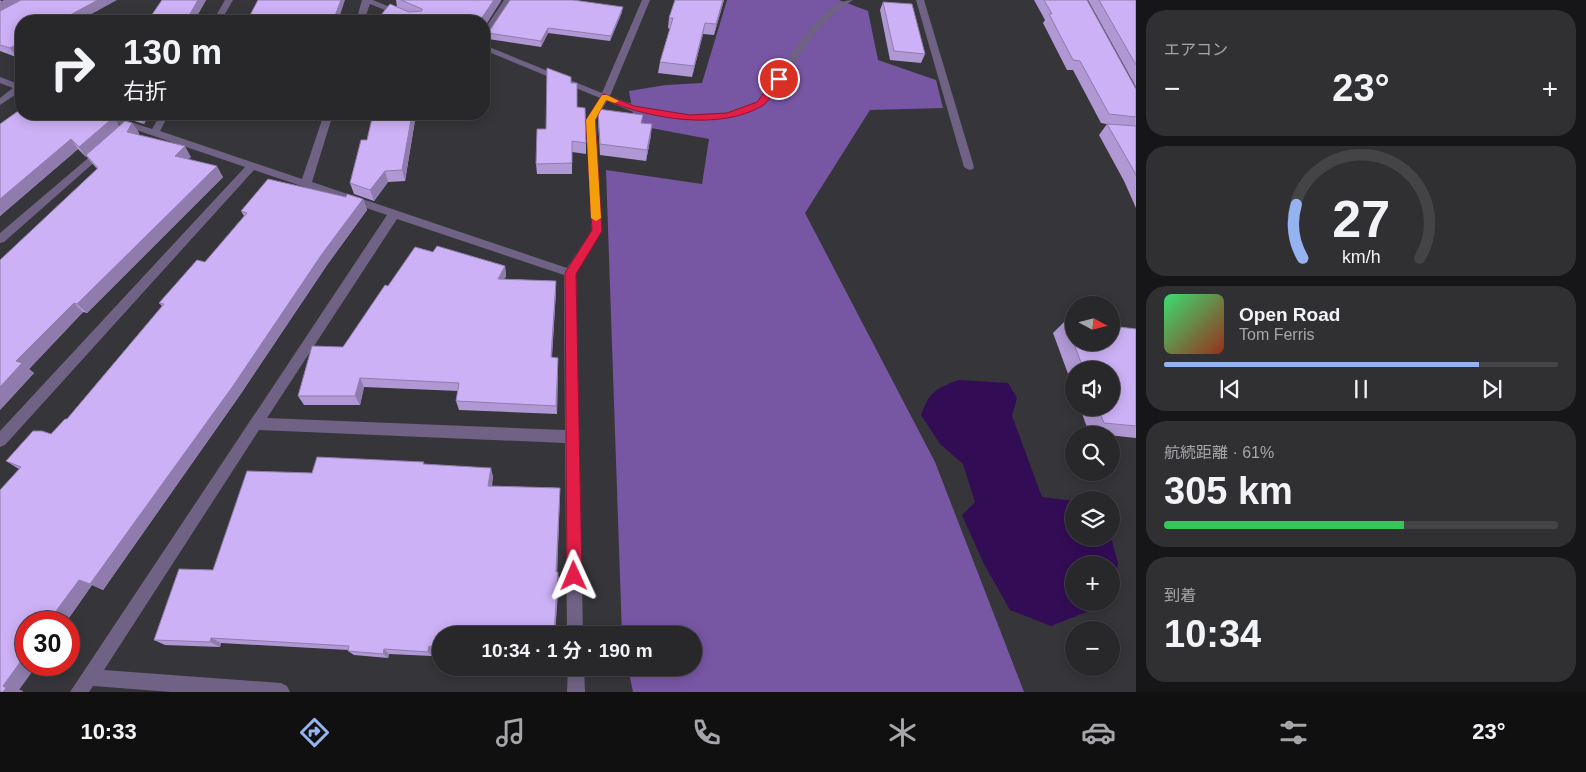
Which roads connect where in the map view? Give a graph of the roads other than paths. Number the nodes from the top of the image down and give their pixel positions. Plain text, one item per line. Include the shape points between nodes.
1 (229, 0) edge
2 (366, 0) edge
3 (508, 0) edge
4 (646, 0) edge
5 (849, 0) edge
6 (920, 0) edge
7 (220, 15) edge
8 (362, 15) edge
9 (404, 15) edge
10 (490, 27) edge
11 (490, 50) edge
12 (0, 80) edge
13 (15, 86) edge
14 (15, 92) edge
15 (604, 97) junction
16 (0, 102) edge
17 (111, 120) edge
18 (162, 120) edge
19 (327, 120) edge
20 (154, 133) junction
21 (110, 144) edge
22 (252, 166) junction
23 (969, 166) dead end
24 (306, 184) junction
25 (394, 214) junction
26 (0, 239) edge
27 (570, 273) junction
28 (256, 424) junction
29 (573, 437) junction
30 (0, 441) edge
31 (575, 626) edge
32 (576, 676) edge
33 (89, 677) junction
34 (79, 692) edge
35 (281, 692) edge
36 (576, 692) edge

1 - 7 street
2 - 8 street
2 - 9 street
3 - 10 street
4 - 15 street
5 - 15 street via 835,8 811,33 760,103 728,115 690,118 632,108
6 - 23 street
11 - 15 street
12 - 13 street
14 - 16 street
15 - 27 street via 591,120 597,231
17 - 20 street via 128,128
18 - 20 street
19 - 24 street
20 - 22 street
21 - 26 street
22 - 24 street
22 - 30 street
24 - 25 street
25 - 27 street
25 - 28 street
27 - 29 street
28 - 29 street
28 - 33 street
29 - 31 street
32 - 36 street
33 - 34 street
33 - 35 street

